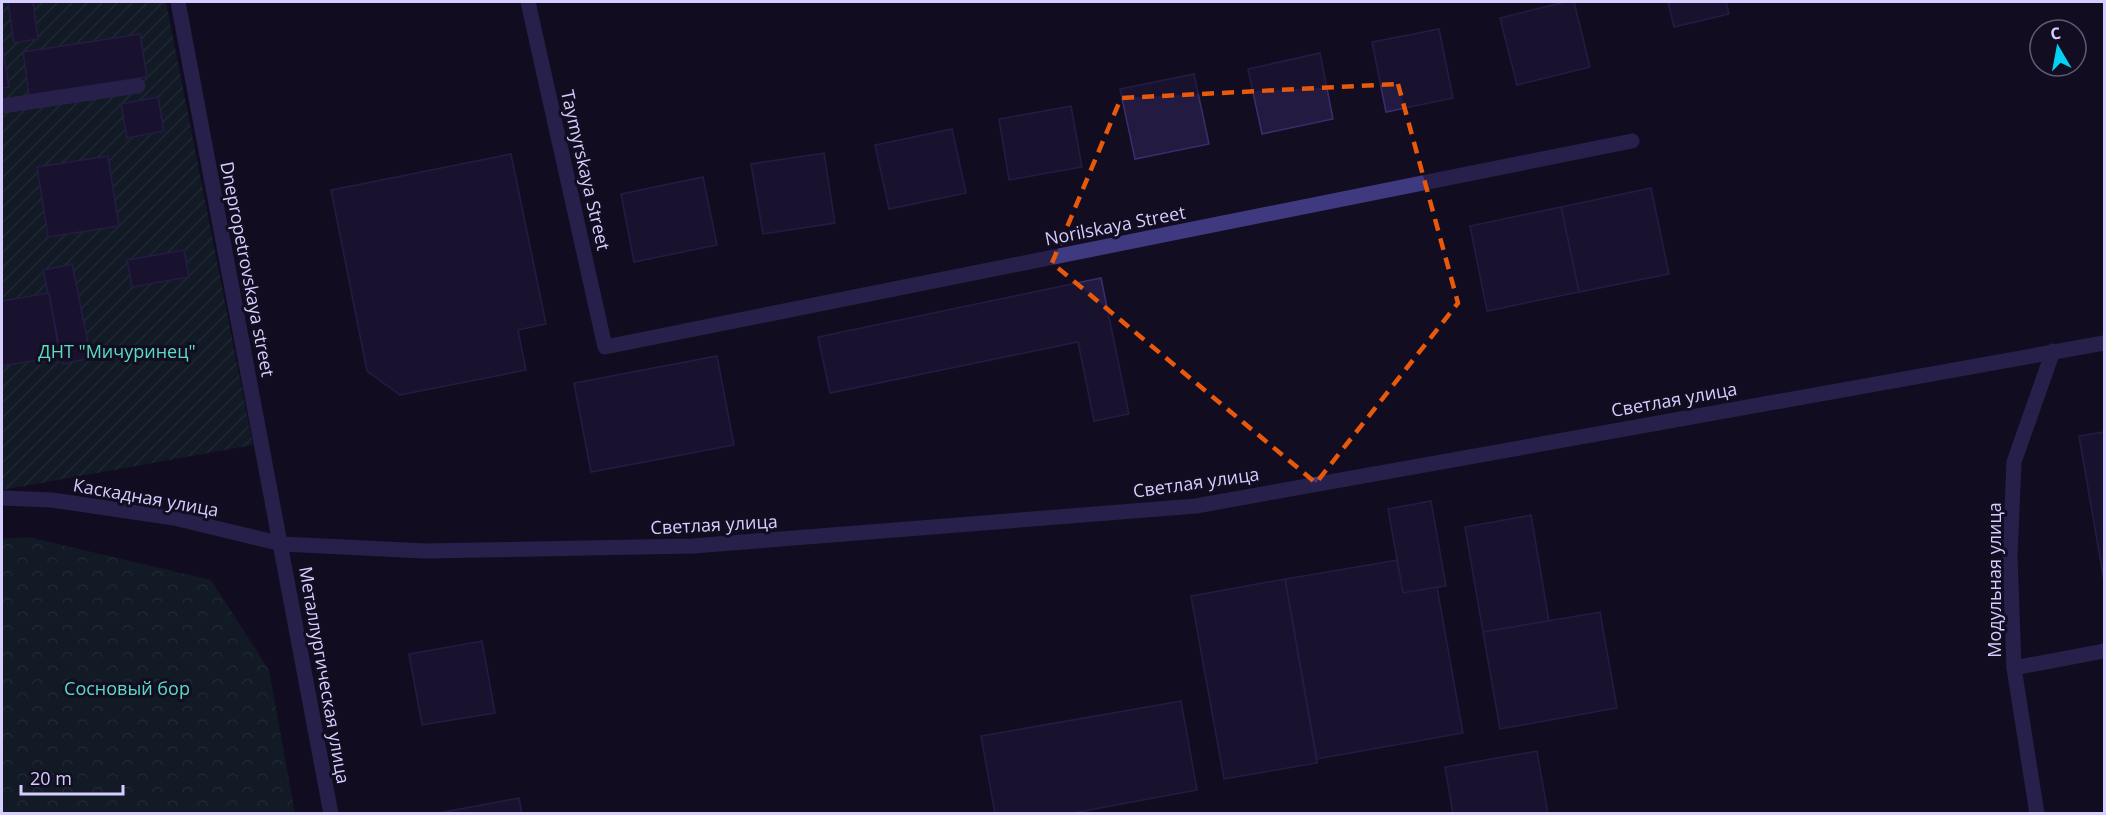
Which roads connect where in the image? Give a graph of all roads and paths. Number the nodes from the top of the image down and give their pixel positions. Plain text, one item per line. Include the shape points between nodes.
1 (178, 2) edge
2 (528, 2) edge
3 (138, 86) dead end
4 (2, 106) edge
5 (1632, 141) dead end
6 (2104, 343) edge
7 (605, 346) joint
8 (2053, 351) junction
9 (2, 498) edge
10 (282, 544) junction
11 (2104, 651) edge
12 (2014, 668) junction
13 (330, 813) edge
14 (2037, 813) edge

1 - 10 street, Dnepropetrovskaya street
2 - 7 street, Taymyrskaya Street
3 - 4 street
5 - 7 street, Norilskaya Street
6 - 8 street, Светлая улица
8 - 10 street, Светлая улица via 1196,506 693,546 425,551
8 - 12 street, Модульная улица via 2014,462 2010,557
9 - 10 street, Каскадная улица via 52,501 174,519
10 - 13 street, Металлургическая улица
11 - 12 street
12 - 14 street, Модульная улица

